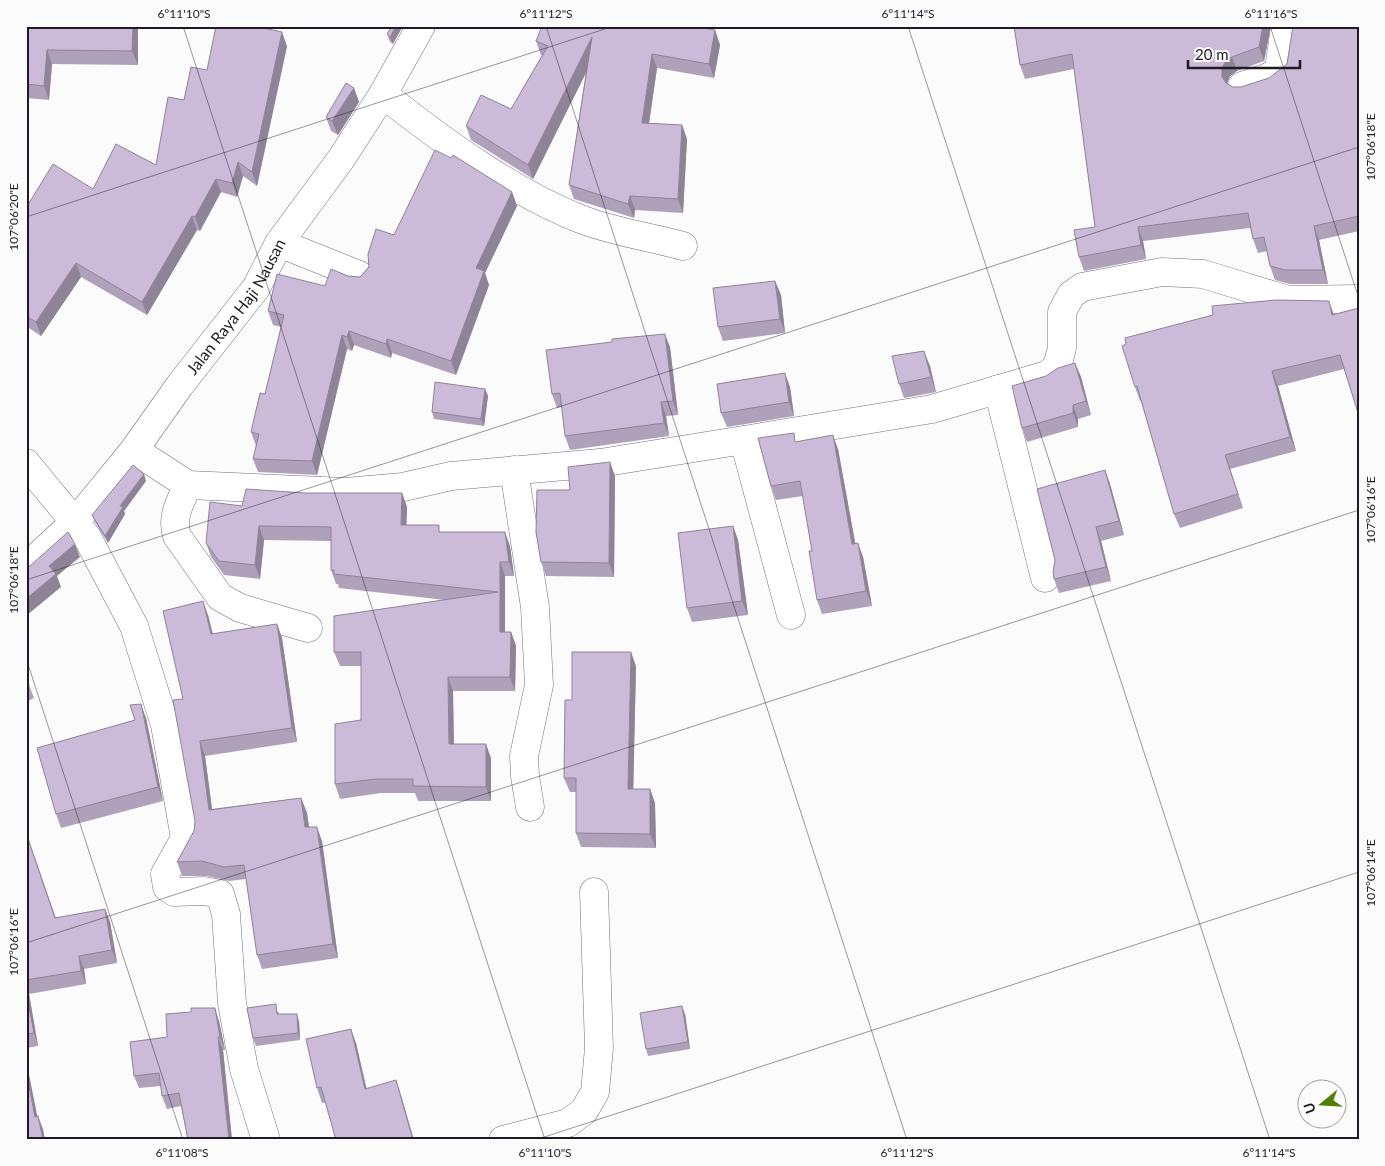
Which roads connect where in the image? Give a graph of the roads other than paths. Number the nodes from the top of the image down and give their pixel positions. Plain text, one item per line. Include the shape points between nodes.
1 (421, 26) edge
2 (1285, 26) edge
3 (1242, 86) edge
4 (383, 94) junction
5 (278, 244) junction
6 (683, 246) dead end
7 (359, 275) edge
8 (1359, 299) edge
9 (998, 389) junction
10 (744, 440) junction
11 (134, 450) junction
12 (26, 463) edge
13 (514, 470) junction
14 (179, 479) junction
15 (76, 521) junction
16 (26, 567) edge
17 (1045, 578) dead end
18 (791, 615) dead end
19 (308, 628) dead end
20 (530, 807) dead end
21 (594, 892) dead end
22 (266, 1140) edge
23 (503, 1140) edge

1 - 4 street, Jalan Raya Haji Nausan
2 - 3 street via 1280,70 1269,78
4 - 5 street, Jalan Raya Haji Nausan via 341,159
4 - 6 street via 463,154 547,202 583,220
5 - 7 street
5 - 11 street, Jalan Raya Haji Nausan via 256,288
8 - 9 street via 1288,300 1203,274 1162,272 1082,287 1071,295 1062,312 1062,348 1057,366 1047,376
9 - 10 street via 932,408
9 - 17 street
10 - 13 street via 600,463
10 - 18 street
11 - 14 street
11 - 15 street, Jalan Raya Haji Nausan
12 - 15 street
13 - 14 street via 451,476 404,487 346,492
13 - 20 street via 535,607 539,685 524,756
14 - 19 street via 174,514 177,536 220,597 240,608
15 - 16 street, Jalan Raya Haji Nausan
15 - 22 street via 88,537 134,626 165,725 185,838 165,874 168,887 174,892 216,892 224,905 232,1003 244,1069
21 - 23 street via 599,1048 595,1092 584,1111 568,1123

